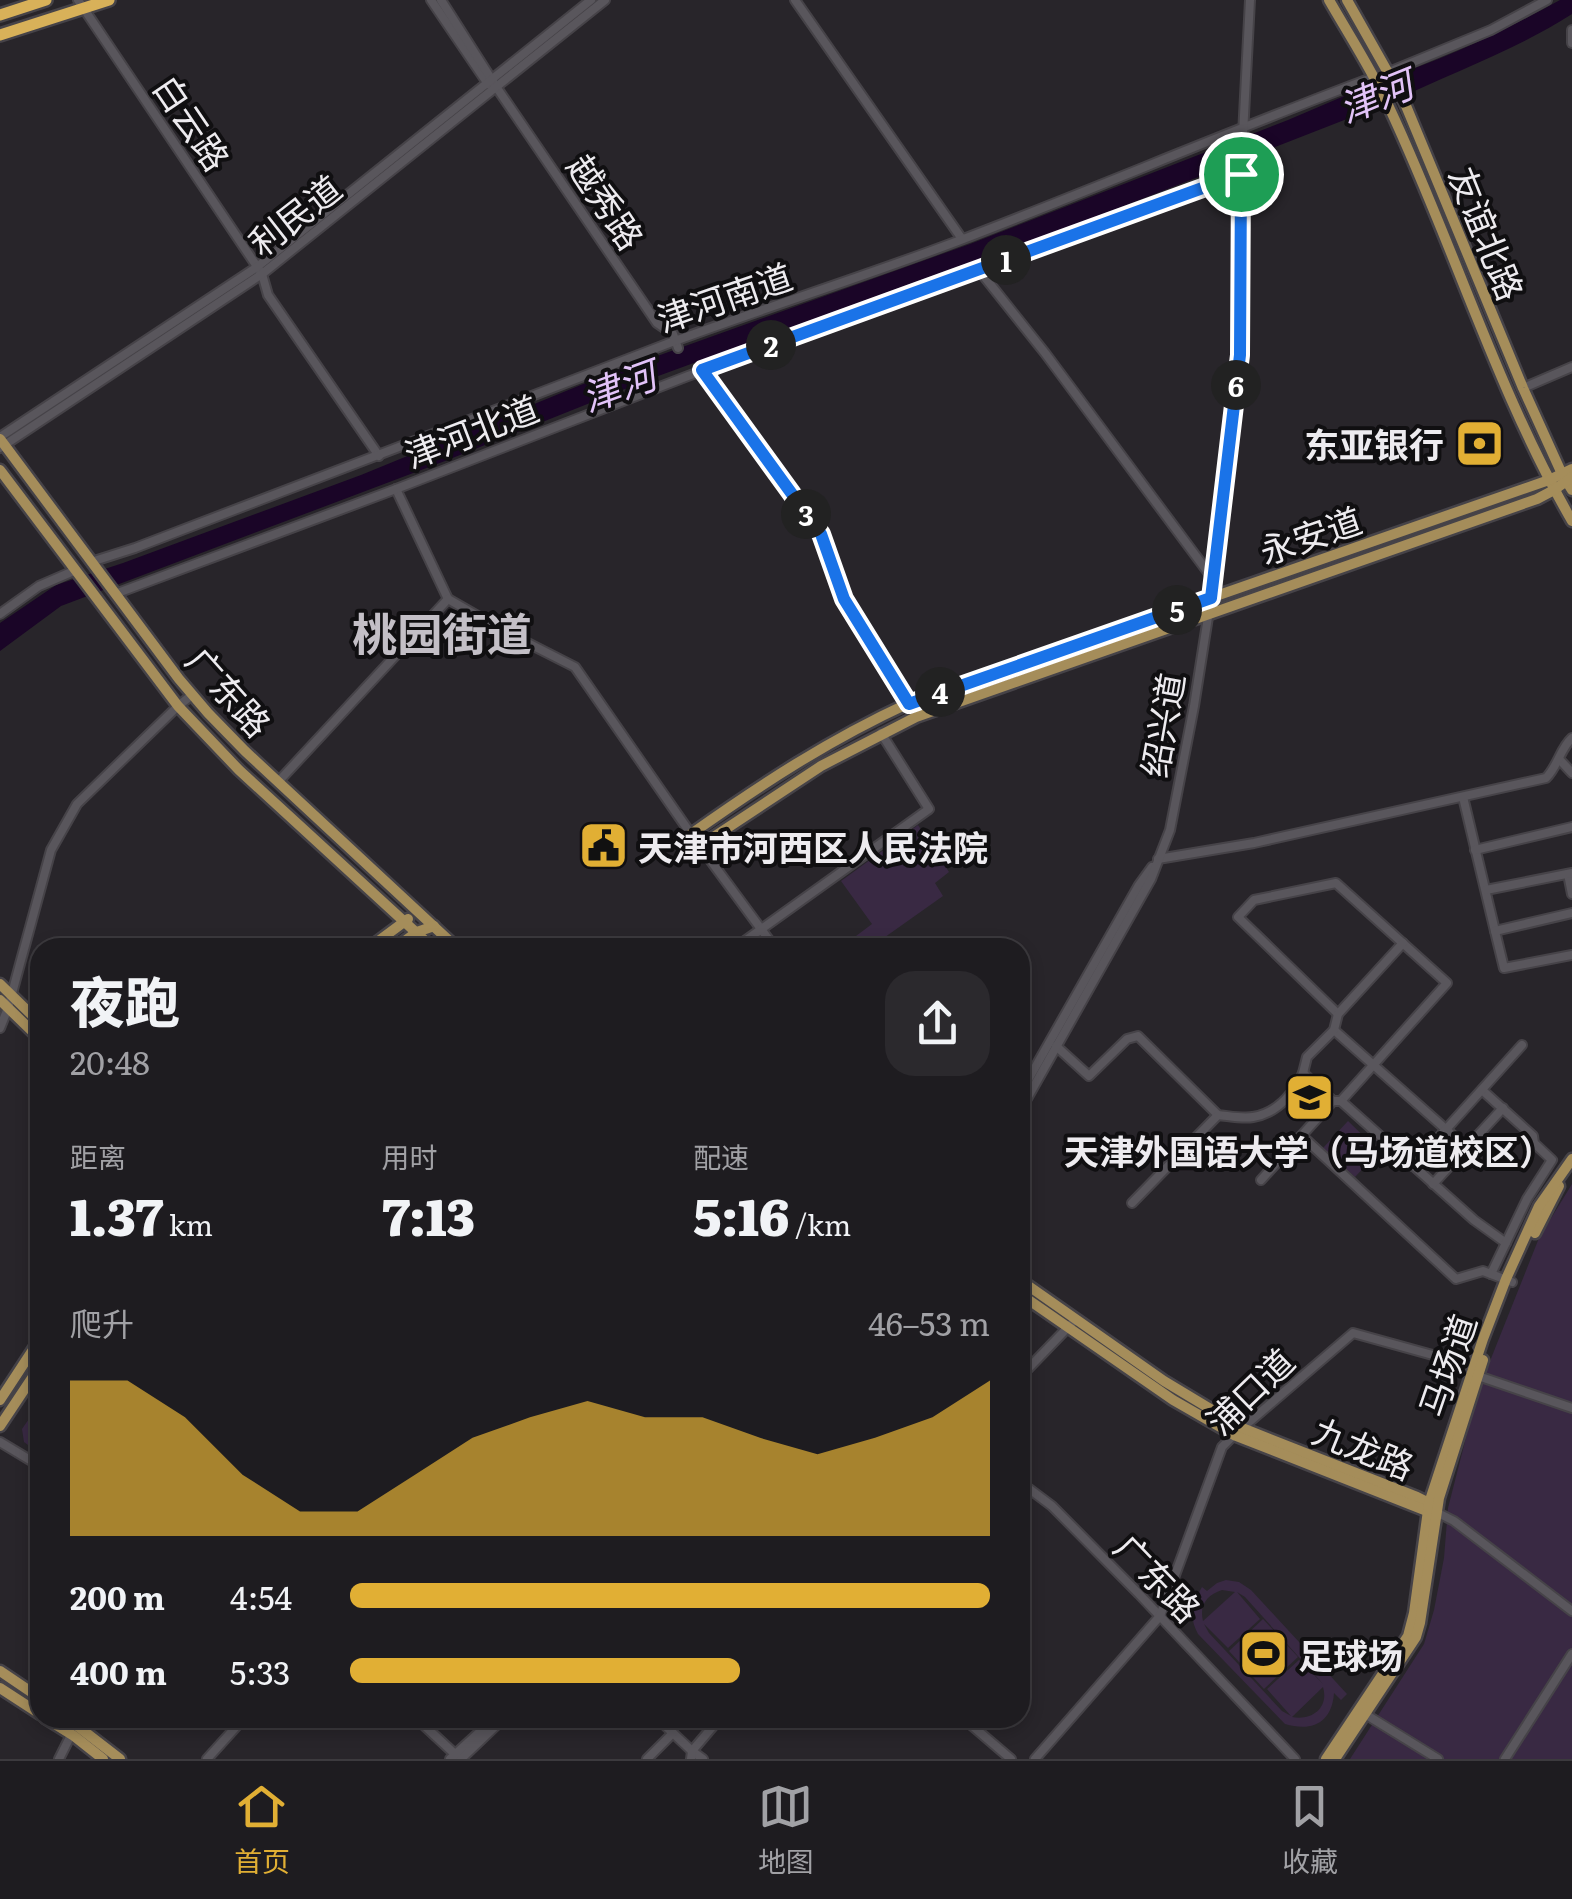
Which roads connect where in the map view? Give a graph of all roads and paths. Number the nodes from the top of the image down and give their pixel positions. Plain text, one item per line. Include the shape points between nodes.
1 (46, 0) edge
2 (108, 0) edge
3 (431, 0) edge
4 (441, 0) edge
5 (591, 0) edge
6 (604, 0) edge
7 (795, 0) edge
8 (1250, 0) edge
9 (1329, 0) edge
10 (1347, 0) edge
11 (1547, 0) edge
12 (81, 4) edge
13 (0, 15) edge
14 (1572, 30) edge
15 (0, 35) edge
16 (1572, 43) edge
17 (1389, 72) junction
18 (1374, 77) junction
19 (492, 83) junction
20 (1244, 126) junction
21 (1241, 174) junction
22 (962, 239) junction
23 (260, 270) junction
24 (979, 270) junction
25 (677, 345) junction
26 (1572, 367) edge
27 (702, 370) junction
28 (1523, 388) junction
29 (1, 442) edge
30 (379, 456) junction
31 (0, 470) edge
32 (1569, 478) edge
33 (1552, 485) junction
34 (396, 489) junction
35 (1572, 521) edge
36 (91, 562) junction
37 (76, 570) junction
38 (1213, 579) junction
39 (116, 594) junction
40 (1211, 598) junction
41 (448, 599) junction
42 (0, 614) edge
43 (1208, 614) junction
44 (192, 695) junction
45 (909, 704) junction
46 (178, 706) junction
47 (881, 733) junction
48 (1572, 738) edge
49 (1560, 759) junction
50 (1572, 773) edge
51 (278, 782) junction
52 (1462, 797) junction
53 (1572, 827) edge
54 (691, 834) junction
55 (700, 846) junction
56 (1475, 850) junction
57 (1158, 860) junction
58 (1570, 874) edge
59 (1486, 890) junction
60 (1572, 894) edge
61 (1572, 912) edge
62 (420, 914) junction
63 (404, 921) junction
64 (434, 926) junction
65 (760, 928) junction
66 (417, 932) junction
67 (1495, 932) junction
68 (382, 938) edge
69 (409, 938) edge
70 (423, 938) edge
71 (446, 938) edge
72 (747, 938) edge
73 (767, 938) edge
74 (1403, 943) junction
75 (1572, 955) edge
76 (5, 997) edge
77 (1338, 1014) junction
78 (30, 1016) edge
79 (30, 1027) edge
80 (0, 1028) edge
81 (1334, 1030) junction
82 (1522, 1045) dead end
83 (1056, 1046) junction
84 (1374, 1065) junction
85 (1304, 1074) junction
86 (1030, 1076) edge
87 (1482, 1090) junction
88 (1030, 1093) edge
89 (1337, 1101) junction
90 (1502, 1108) junction
91 (1218, 1116) junction
92 (1446, 1130) junction
93 (1302, 1136) junction
94 (1466, 1148) junction
95 (1572, 1159) edge
96 (1413, 1166) junction
97 (1572, 1170) edge
98 (1261, 1180) dead end
99 (1433, 1184) junction
100 (1132, 1204) dead end
101 (1506, 1243) junction
102 (1491, 1274) junction
103 (1509, 1280) junction
104 (1030, 1288) edge
105 (1030, 1300) edge
106 (1072, 1323) junction
107 (30, 1354) edge
108 (1030, 1367) edge
109 (1477, 1370) junction
110 (30, 1381) edge
111 (0, 1400) edge
112 (1572, 1408) edge
113 (0, 1426) edge
114 (1238, 1432) junction
115 (0, 1442) edge
116 (30, 1460) edge
117 (1030, 1490) edge
118 (1415, 1502) junction
119 (1430, 1510) junction
120 (1430, 1529) junction
121 (1572, 1611) edge
122 (1160, 1616) junction
123 (1572, 1654) edge
124 (0, 1671) edge
125 (0, 1688) edge
126 (30, 1689) edge
127 (30, 1708) edge
128 (1366, 1714) junction
129 (69, 1728) edge
130 (235, 1728) edge
131 (426, 1728) edge
132 (485, 1728) edge
133 (492, 1728) edge
134 (668, 1728) edge
135 (712, 1728) edge
136 (975, 1728) edge
137 (74, 1730) junction
138 (673, 1733) junction
139 (692, 1755) edge
140 (456, 1758) edge
141 (59, 1759) edge
142 (103, 1759) edge
143 (120, 1759) edge
144 (207, 1759) edge
145 (647, 1759) edge
146 (704, 1759) edge
147 (1011, 1759) edge
148 (1034, 1759) edge
149 (1295, 1759) edge
150 (1326, 1759) edge
151 (1335, 1759) edge
152 (1438, 1759) edge
153 (1505, 1759) edge

1 - 13 highway
2 - 12 highway
3 - 19 street, 越秀路
4 - 19 street, 越秀路
5 - 19 street, 利民道
6 - 19 street, 利民道
7 - 22 street
8 - 20 street, 绍兴道
9 - 18 main road
10 - 17 main road, 友谊北路
11 - 17 street
12 - 15 highway
12 - 23 street, 白云路
14 - 16 street
17 - 28 main road, 友谊北路
18 - 20 street, 津河南道
18 - 33 main road, 友谊北路
19 - 23 street, 利民道
19 - 25 street, 越秀路
20 - 21 street, 绍兴道
20 - 22 street, 津河南道
21 - 24 street, 津河北道
21 - 38 street, 绍兴道 via 1240,355
22 - 25 street, 津河南道
23 - 29 street, 利民道
23 - 30 street, 白云路 via 268,295
24 - 27 street, 津河北道
24 - 38 street
25 - 30 street, 津河南道
26 - 28 street
27 - 34 street, 津河北道
27 - 45 street via 821,534 844,599
28 - 32 main road, 友谊北路
29 - 36 main road, 广东路
30 - 36 street, 津河南道
31 - 37 main road, 广东路
32 - 33 main road, 永安道
33 - 35 main road, 友谊北路
33 - 40 main road, 永安道
33 - 43 main road, 永安道 via 1537,498
34 - 39 street, 津河北道
34 - 41 street
36 - 39 main road, 广东路
37 - 42 street
37 - 46 main road, 广东路
38 - 40 street, 绍兴道
39 - 44 main road, 广东路
40 - 43 street, 绍兴道
40 - 45 main road, 永安道
41 - 51 street
41 - 54 street via 575,668
43 - 47 main road, 永安道
43 - 57 street, 绍兴道 via 1170,830
44 - 46 street
44 - 51 main road, 广东路
45 - 54 main road, 永安道 via 807,755
46 - 63 main road, 广东路
46 - 76 street via 77,804 48,859
47 - 55 main road, 永安道
47 - 65 street via 930,808
48 - 49 street
49 - 50 street
49 - 52 street via 1546,778
51 - 62 main road, 广东路
52 - 56 street
52 - 57 street
53 - 56 street
54 - 55 street
55 - 65 street
56 - 59 street
57 - 83 street, 绍兴道
57 - 86 street, 绍兴道
58 - 59 street
58 - 60 street
59 - 67 street
61 - 67 street
62 - 63 main road
62 - 64 main road, 广东路
63 - 66 main road, 广东路
63 - 68 main road
64 - 66 main road
64 - 71 main road, 广东路
65 - 72 street
65 - 73 street
66 - 69 main road
66 - 70 main road, 广东路
67 - 75 street via 1504,968
74 - 77 street
74 - 77 street via 1336,883 1254,900 1238,917
74 - 84 street via 1447,982
76 - 78 main road
76 - 79 main road
76 - 80 street
77 - 81 street
81 - 84 street
81 - 85 street via 1307,1058
82 - 87 street
83 - 88 street, 绍兴道
83 - 91 street via 1089,1076 1138,1036
84 - 89 street
84 - 92 street
85 - 89 street
85 - 91 street via 1275,1109 1252,1118
87 - 90 street
87 - 92 street
89 - 93 street
89 - 96 street
90 - 94 street
90 - 101 street via 1552,1160
91 - 100 street
92 - 94 street
92 - 96 street
93 - 98 street
93 - 102 street via 1456,1279
94 - 99 street
95 - 103 main road, 马场道 via 1539,1206
96 - 99 street
97 - 103 main road, 马场道
99 - 101 street
101 - 102 street
102 - 103 street
103 - 109 main road, 马场道
104 - 106 main road, 九龙路
105 - 106 main road, 九龙路
106 - 108 street
106 - 114 main road, 九龙路
107 - 111 main road
109 - 112 street
109 - 114 street, 浦口道 via 1352,1333
109 - 119 main road, 马场道
110 - 113 main road
114 - 118 main road, 九龙路
114 - 122 street, 浦口道 via 1222,1447
115 - 116 street
117 - 122 street, 广东路
118 - 119 main road
118 - 120 main road
119 - 120 main road, 马场道
119 - 121 street via 1454,1520
120 - 128 main road, 马场道 via 1418,1630
120 - 150 main road, 马场道 via 1408,1636
122 - 148 street, 浦口道
122 - 149 street, 广东路
123 - 153 street
124 - 126 main road
125 - 127 main road
128 - 151 main road, 马场道
128 - 152 street
129 - 137 main road
130 - 144 street
131 - 140 street
132 - 140 street
133 - 140 street
134 - 138 street
135 - 139 street
136 - 147 street
137 - 141 street
137 - 142 main road
137 - 143 main road
138 - 139 street
138 - 145 street
139 - 146 street

